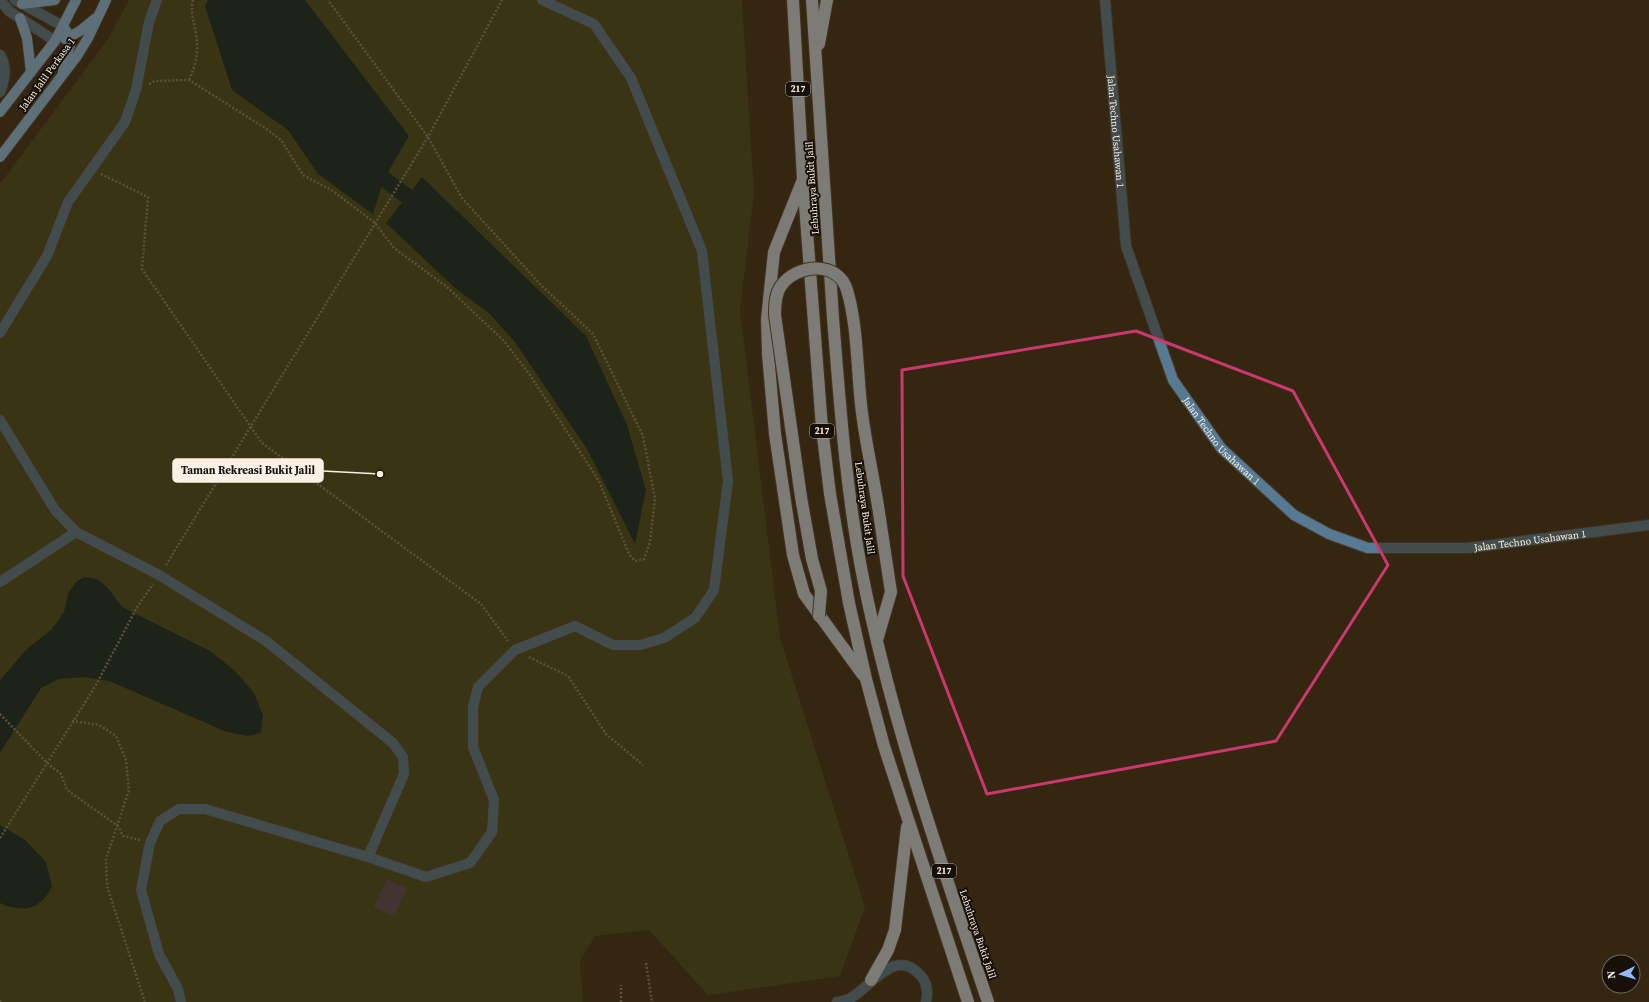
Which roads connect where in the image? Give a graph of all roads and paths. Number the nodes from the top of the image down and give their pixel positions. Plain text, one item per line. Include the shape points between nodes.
1 (0, 0) edge
2 (55, 0) edge
3 (76, 0) edge
4 (106, 0) edge
5 (157, 0) edge
6 (192, 0) edge
7 (328, 0) edge
8 (502, 0) edge
9 (542, 0) edge
10 (793, 0) edge
11 (812, 0) edge
12 (827, 0) edge
13 (1105, 0) edge
14 (19, 2) edge
15 (99, 15) junction
16 (20, 18) junction
17 (63, 26) junction
18 (70, 37) junction
19 (55, 41) junction
20 (0, 55) edge
21 (816, 60) junction
22 (31, 72) junction
23 (62, 75) junction
24 (189, 80) junction
25 (136, 90) junction
26 (0, 92) edge
27 (0, 112) edge
28 (428, 137) junction
29 (0, 157) edge
30 (92, 170) junction
31 (803, 179) junction
32 (375, 223) junction
33 (0, 333) edge
34 (0, 420) edge
35 (250, 427) junction
36 (1649, 525) edge
37 (76, 532) junction
38 (159, 576) junction
39 (0, 582) edge
40 (819, 616) junction
41 (877, 640) junction
42 (515, 650) junction
43 (866, 679) junction
44 (0, 714) edge
45 (72, 721) junction
46 (47, 763) junction
47 (643, 765) dead end
48 (908, 823) junction
49 (118, 826) junction
50 (0, 838) edge
51 (150, 843) junction
52 (368, 857) junction
53 (646, 963) dead end
54 (871, 980) junction
55 (621, 985) dead end
56 (145, 1002) edge
57 (181, 1002) edge
58 (621, 1002) edge
59 (652, 1002) edge
60 (837, 1002) edge
61 (926, 1002) edge
62 (968, 1002) edge
63 (988, 1002) edge

1 - 16 street via 8,11
2 - 14 main road
3 - 17 main road, Jalan Jalil Perkasa 1
4 - 15 main road, Jalan Jalil Perkasa 1
5 - 25 street via 149,22
6 - 24 path via 196,62
7 - 28 path
8 - 28 path
9 - 42 street via 594,24 631,78 702,250 728,481 714,590 695,618 664,638 640,645 613,645 576,626
10 - 31 highway, Lebuhraya Bukit Jalil / 217
11 - 21 highway, Lebuhraya Bukit Jalil / 217
12 - 21 highway
13 - 36 street, Jalan Techno Usahawan 1 via 1126,246 1173,380 1221,448 1294,515 1328,534 1368,548 1468,548
14 - 17 street
15 - 18 main road
15 - 23 main road, Jalan Jalil Perkasa 1 via 88,38
16 - 19 street
16 - 22 main road via 27,38
17 - 18 main road
17 - 19 main road, Jalan Jalil Perkasa 1
18 - 19 main road
18 - 23 main road
19 - 22 main road, Jalan Jalil Perkasa 1
20 - 26 street via 4,61 5,82
21 - 41 highway, Lebuhraya Bukit Jalil / 217 via 841,428 863,576
22 - 27 main road, Jalan Jalil Perkasa 1
23 - 29 main road, Jalan Jalil Perkasa 1
24 - 25 path via 155,81
24 - 32 path via 281,140 303,175 332,191
25 - 30 street via 125,122
28 - 32 path
28 - 32 path via 462,198 541,285 593,334 643,436 655,499 650,542 644,559 635,561 629,554 599,481 530,375 504,342 447,287 394,248
30 - 33 street via 68,202 47,256
30 - 35 path via 148,197 142,269
31 - 40 highway via 774,252 767,319 768,354 775,434 793,555 804,594
31 - 43 highway, Lebuhraya Bukit Jalil / 217 via 822,428 830,494
32 - 35 path
34 - 37 street via 55,510
35 - 38 path
35 - 42 path via 262,443 481,604
37 - 38 street
37 - 39 street
38 - 45 path via 136,609 96,685
38 - 52 street via 266,641 393,743 403,757 404,774
40 - 41 highway, bridge via 821,591 812,559 801,497 775,315 775,301 780,287 788,277 800,270 813,268 838,275 846,288 853,318 862,414 891,592
40 - 43 highway
41 - 63 highway, Lebuhraya Bukit Jalil / 217 via 904,747
42 - 47 path via 568,676 606,734
42 - 52 street via 478,687 473,707 473,747 494,800 492,832 470,863 426,877
43 - 48 highway, Lebuhraya Bukit Jalil / 217
44 - 46 path
45 - 46 path
45 - 49 path via 99,725 116,736 126,760 129,790
46 - 49 path via 61,774 67,790
46 - 50 path
48 - 54 highway via 895,930 888,950
48 - 62 highway, Lebuhraya Bukit Jalil / 217
49 - 51 path via 123,836
49 - 56 path via 106,859 107,886
51 - 52 street via 160,822 166,817 180,809 205,809
51 - 57 street via 141,890 159,954 178,988
53 - 59 path
54 - 60 street via 848,999
54 - 61 street via 894,965 905,965 915,969 924,979
55 - 58 path

